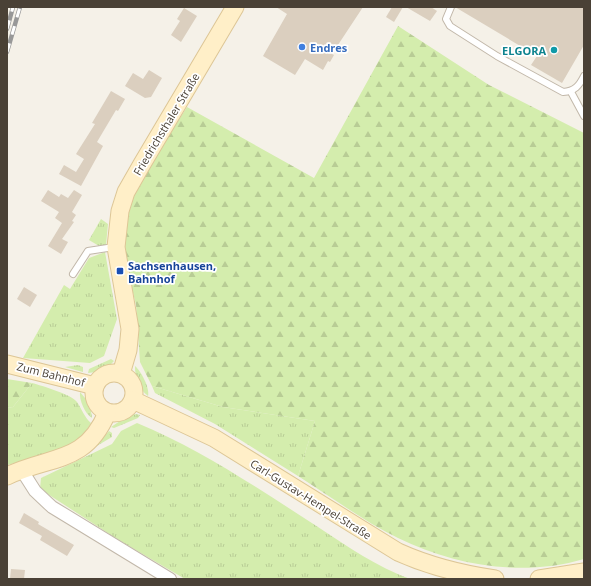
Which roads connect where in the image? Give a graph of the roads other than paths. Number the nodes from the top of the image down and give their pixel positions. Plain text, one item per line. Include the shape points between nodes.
1 (235, 7) edge
2 (451, 7) edge
3 (584, 76) edge
4 (571, 92) junction
5 (584, 116) edge
6 (116, 247) junction
7 (73, 274) dead end
8 (7, 364) edge
9 (121, 374) junction
10 (95, 386) junction
11 (134, 400) junction
12 (107, 413) junction
13 (14, 472) edge
14 (584, 572) edge
15 (166, 578) edge
16 (495, 579) edge
17 (539, 579) edge

1 - 6 street, Friedrichsthaler Straße via 126,192 118,218
2 - 4 lane via 446,19 450,26 517,67 564,92
3 - 4 lane via 579,86
4 - 5 lane
6 - 7 lane via 88,251
6 - 9 street, Friedrichsthaler Straße via 130,329 128,350
8 - 10 street, Zum Bahnhof
9 - 10 street via 103,376
9 - 11 street via 127,377 134,388
10 - 12 street via 95,402
11 - 12 street via 120,413
11 - 16 street, Carl-Gustav-Hempel-Straße via 214,438 398,552 443,569
12 - 13 street via 91,440 79,450 64,458
13 - 15 street via 52,507
14 - 17 street

